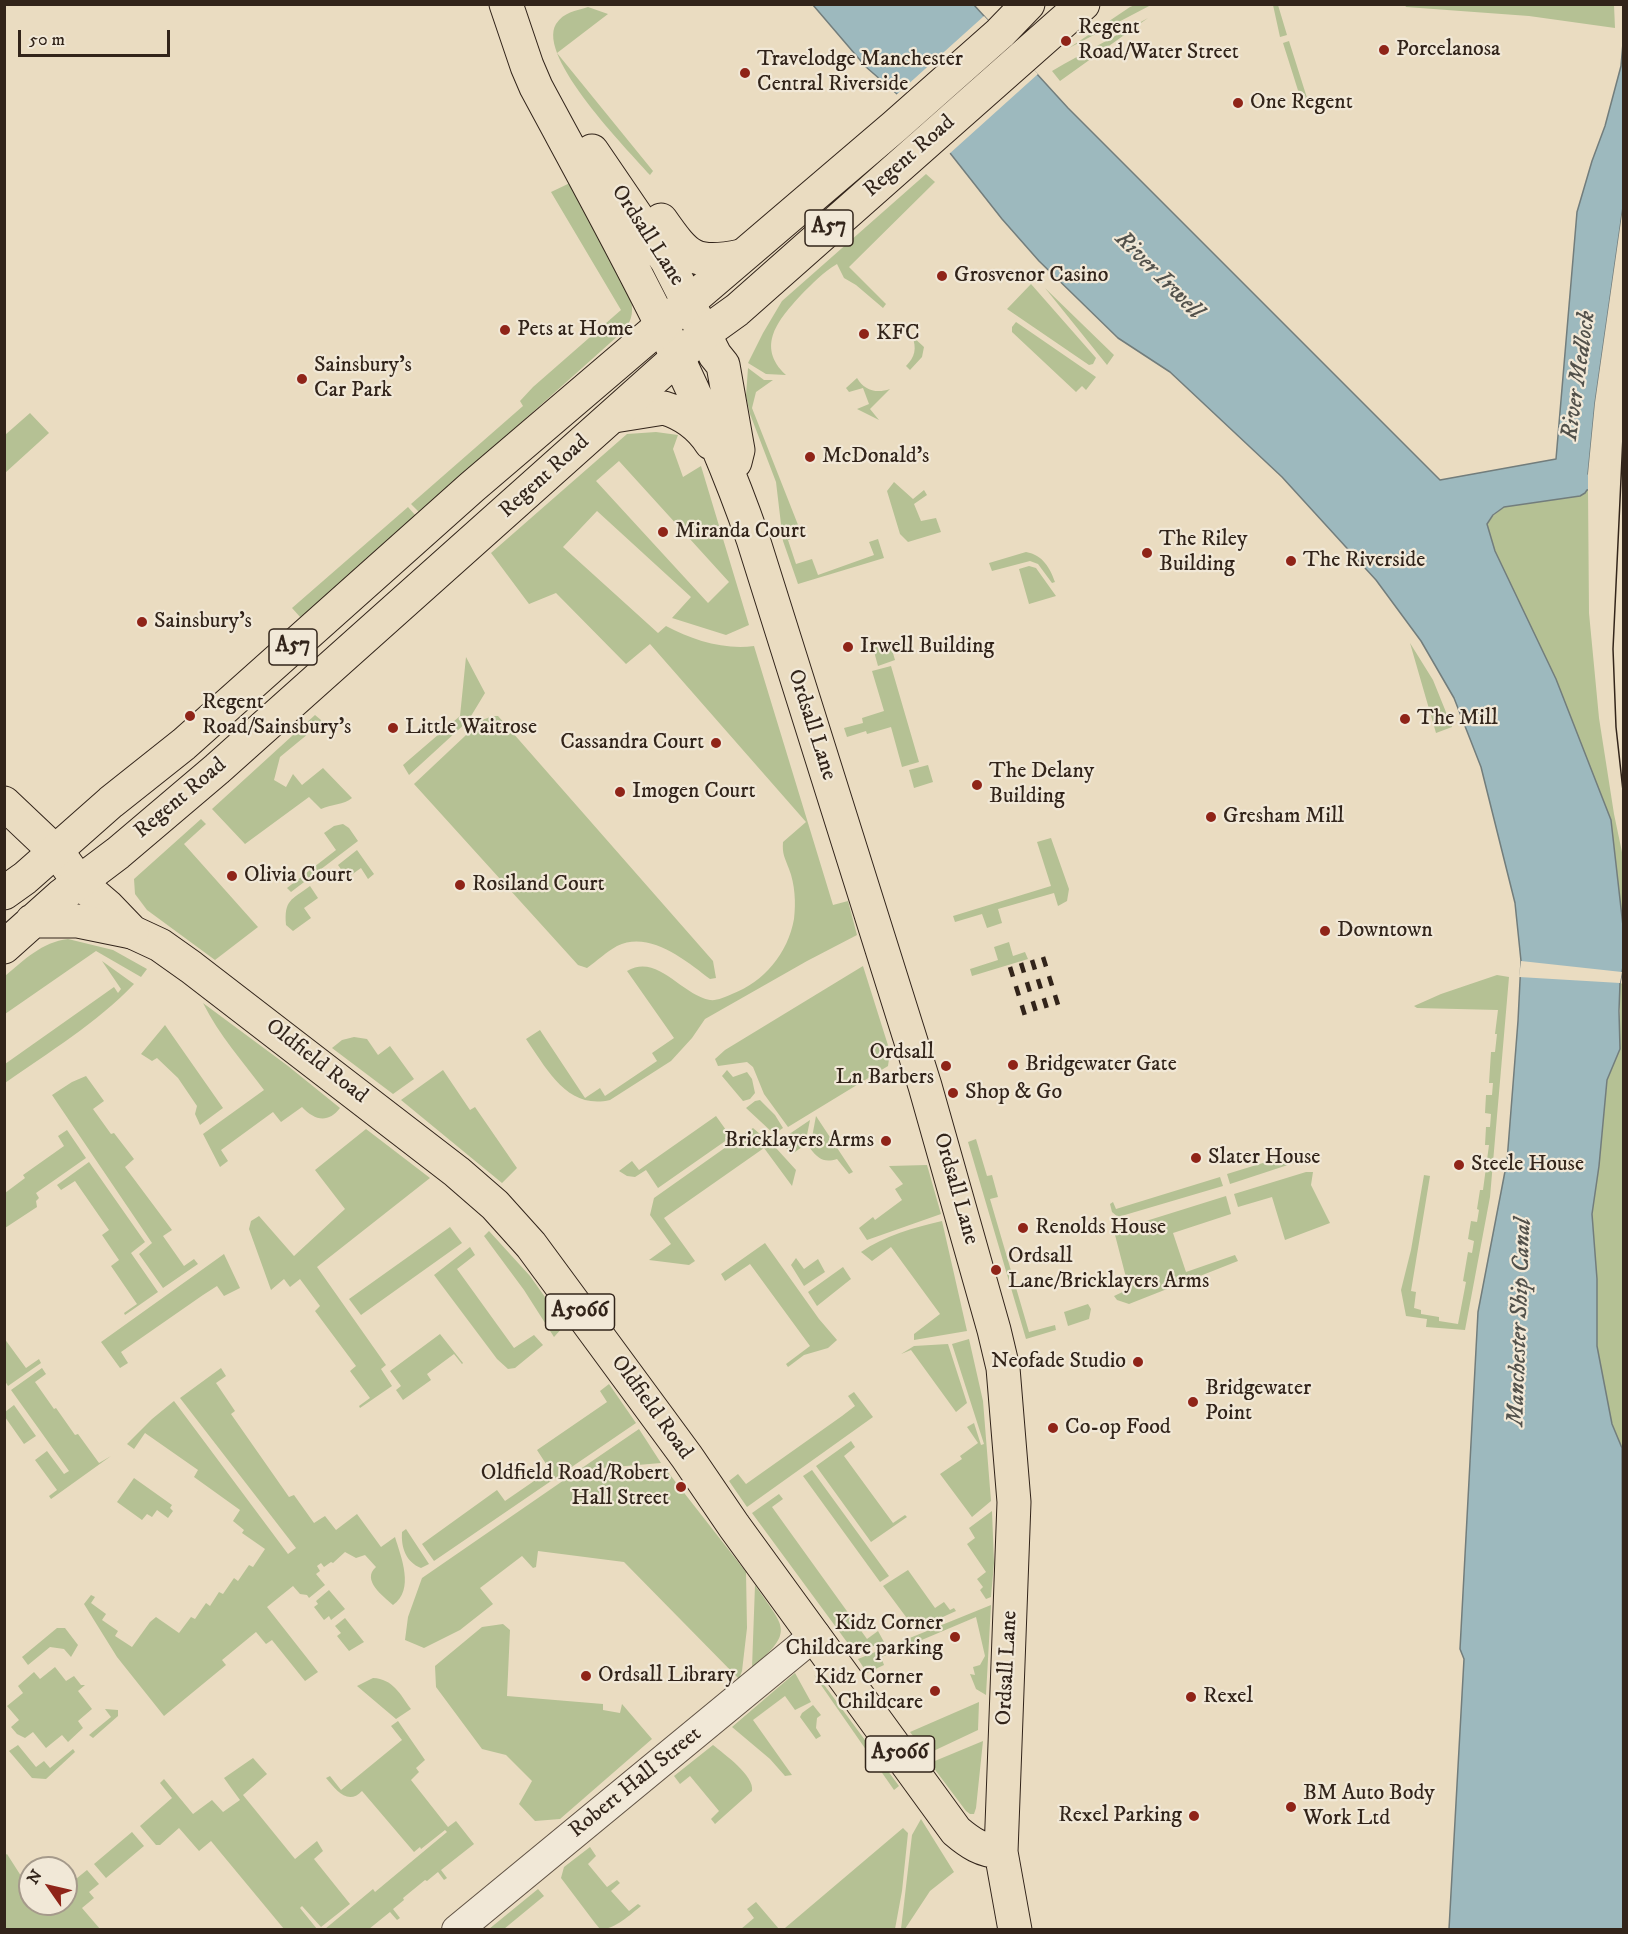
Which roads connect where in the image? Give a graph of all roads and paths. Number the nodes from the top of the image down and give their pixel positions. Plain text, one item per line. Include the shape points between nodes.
1 (506, 4) edge
2 (525, 4) edge
3 (1028, 4) edge
4 (1083, 4) edge
5 (577, 124) junction
6 (741, 256) junction
7 (688, 302) junction
8 (742, 305) junction
9 (662, 326) junction
10 (705, 333) junction
11 (679, 358) junction
12 (723, 365) junction
13 (614, 416) junction
14 (731, 475) junction
15 (4, 803) edge
16 (73, 865) junction
17 (4, 893) edge
18 (32, 921) junction
19 (146, 939) junction
20 (4, 947) edge
21 (815, 1635) junction
22 (1001, 1852) junction
23 (457, 1929) edge
24 (1015, 1929) edge

1 - 9 main road, Ordsall Lane via 536,87
2 - 5 main road, Ordsall Lane via 542,61
3 - 6 main road, Regent Road / A57 via 895,126
4 - 8 main road, Regent Road / A57
5 - 6 main road via 633,181 683,249 702,259 717,261
5 - 7 main road, Ordsall Lane via 585,142 668,261
6 - 7 main road, Regent Road / A57
7 - 9 main road, Regent Road / A57
7 - 10 main road, Ordsall Lane
8 - 10 main road, Regent Road / A57
8 - 12 main road, A57
9 - 11 main road, Ordsall Lane
9 - 16 main road, Regent Road / A57 via 472,487 184,744 111,802
10 - 11 main road, Regent Road / A57
10 - 12 main road, Ordsall Lane
11 - 13 main road, Regent Road / A57
11 - 14 main road, Ordsall Lane
12 - 14 main road, Ordsall Lane via 738,450
13 - 14 main road via 664,408 677,412 703,431
13 - 16 main road, Regent Road / A57 via 217,769
14 - 22 main road, Ordsall Lane via 928,1095 1003,1368 1014,1502
15 - 16 main road, Oldfield Road / A5066
16 - 17 main road, Regent Road / A57 via 25,878
16 - 18 main road, Regent Road / A57
16 - 19 main road, Oldfield Road / A5066 via 115,883
18 - 19 main road via 78,921
18 - 20 main road, Regent Road / A57
19 - 21 main road, Oldfield Road / A5066 via 309,1056 495,1205 531,1245
21 - 22 main road, Oldfield Road / A5066 via 956,1831 976,1846
21 - 23 street, Robert Hall Street
22 - 24 main road, Ordsall Lane

